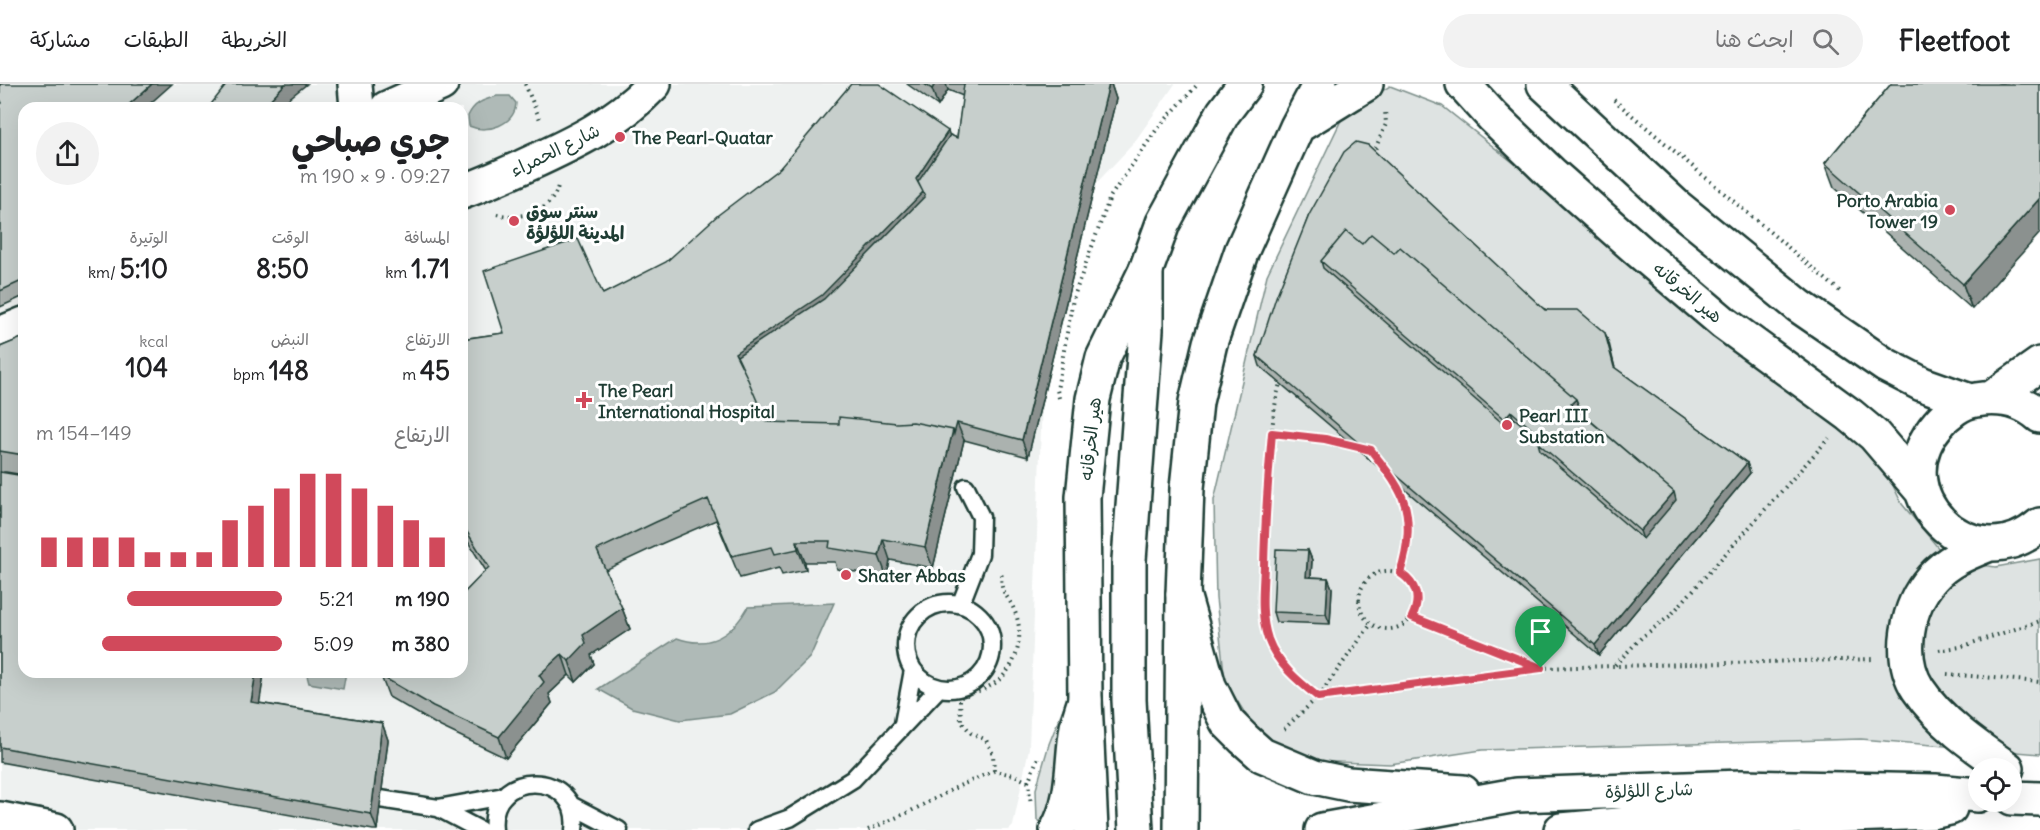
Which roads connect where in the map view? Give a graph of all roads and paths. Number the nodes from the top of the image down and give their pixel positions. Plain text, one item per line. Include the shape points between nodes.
1 (355, 84) edge
2 (441, 84) edge
3 (525, 84) edge
4 (1237, 84) edge
5 (1245, 84) edge
6 (1320, 84) edge
7 (1435, 84) edge
8 (1463, 84) edge
9 (1544, 84) edge
10 (647, 88) edge
11 (1605, 93) dead end
12 (1375, 94) edge
13 (356, 102) edge
14 (400, 102) edge
15 (1223, 113) junction
16 (1493, 117) junction
17 (541, 122) dead end
18 (1297, 127) junction
19 (1372, 156) edge
20 (560, 179) dead end
21 (468, 189) edge
22 (491, 213) dead end
23 (1146, 270) junction
24 (1845, 295) dead end
25 (18, 326) edge
26 (0, 334) edge
27 (2040, 364) edge
28 (1284, 371) edge
29 (1982, 399) junction
30 (1850, 416) junction
31 (2040, 416) edge
32 (1272, 433) junction
33 (1362, 448) edge
34 (1383, 468) edge
35 (966, 487) dead end
36 (1921, 490) junction
37 (2037, 532) edge
38 (1987, 545) junction
39 (1400, 573) junction
40 (1183, 594) junction
41 (961, 603) junction
42 (1412, 617) junction
43 (2040, 621) edge
44 (1371, 624) junction
45 (1909, 663) junction
46 (1615, 665) junction
47 (1541, 668) junction
48 (913, 670) junction
49 (2040, 682) edge
50 (939, 688) junction
51 (960, 697) dead end
52 (1318, 697) junction
53 (1085, 700) junction
54 (903, 724) junction
55 (1280, 732) dead end
56 (1992, 758) edge
57 (994, 771) junction
58 (2022, 777) edge
59 (2040, 787) edge
60 (1968, 794) edge
61 (1516, 795) junction
62 (504, 796) junction
63 (2022, 798) edge
64 (380, 799) dead end
65 (2040, 799) edge
66 (571, 805) junction
67 (1968, 805) edge
68 (438, 808) junction
69 (0, 819) edge
70 (1045, 821) edge
71 (56, 830) edge
72 (480, 830) edge
73 (494, 830) edge
74 (574, 830) edge
75 (619, 830) edge
76 (758, 830) edge
77 (868, 830) edge
78 (1091, 830) edge
79 (1136, 830) edge
80 (1180, 830) edge
81 (1322, 830) edge
82 (1562, 830) edge

1 - 13 street
2 - 14 street
3 - 17 path
4 - 15 street
5 - 15 street, هير الخرقانه
6 - 18 street
7 - 16 street
8 - 16 street, هير الخرقانه
9 - 29 street via 1676,206 1799,306 1885,365 1922,384
10 - 21 street, شارع الحمراء via 602,128
11 - 24 path
12 - 18 street
12 - 19 path via 1386,124
15 - 23 street, هير الخرقانه via 1163,223
16 - 30 street, هير الخرقانه via 1586,204 1724,323
18 - 40 street via 1242,250 1210,344 1195,413 1187,488
20 - 22 path via 556,195 544,210 510,217
23 - 53 street, هير الخرقانه via 1103,358 1093,399 1083,497
23 - 79 street via 1146,330 1129,560 1129,700
25 - 26 street
27 - 29 street
28 - 32 path
29 - 31 street via 2014,401
29 - 36 street via 1946,414 1928,435 1919,462
30 - 36 street, هير الخرقانه via 1874,435
30 - 46 path via 1670,616
32 - 33 path
32 - 52 path via 1262,612 1268,639 1279,660
34 - 39 path via 1401,494 1408,527
35 - 41 lane via 981,517 980,554
36 - 38 street via 1930,510 1945,528 1965,540
37 - 38 street
38 - 45 street via 1948,563 1920,594 1907,634
39 - 42 path via 1416,592
39 - 44 path via 1383,571 1368,578 1362,586 1359,602
40 - 61 street via 1209,686 1227,722 1262,754 1314,777 1348,784
40 - 80 street
41 - 48 lane via 932,606 914,620 906,641
41 - 50 lane via 985,620 993,649 980,676 968,685
42 - 44 path via 1397,628
42 - 47 path
43 - 45 path
44 - 52 path
45 - 46 path via 1879,659
45 - 49 path
45 - 56 street via 1926,700
46 - 47 path
47 - 52 path
48 - 50 lane via 919,678
48 - 54 lane
50 - 54 lane
51 - 57 path via 961,721 970,733 986,740 993,754
52 - 55 path
53 - 70 street via 1077,727 1065,812
53 - 78 street, هير الخرقانه
54 - 76 lane via 853,779 790,818
57 - 70 path via 1028,782
57 - 77 path
58 - 59 street
60 - 61 street, شارع اللؤلؤة via 1742,787
61 - 81 street, شارع اللؤلؤة
62 - 66 lane via 526,783 540,783 552,787
62 - 68 lane
62 - 73 lane via 494,816
63 - 65 street
64 - 68 lane
66 - 74 lane
66 - 75 lane
67 - 82 street via 1932,812 1640,823
68 - 72 lane
69 - 71 street

